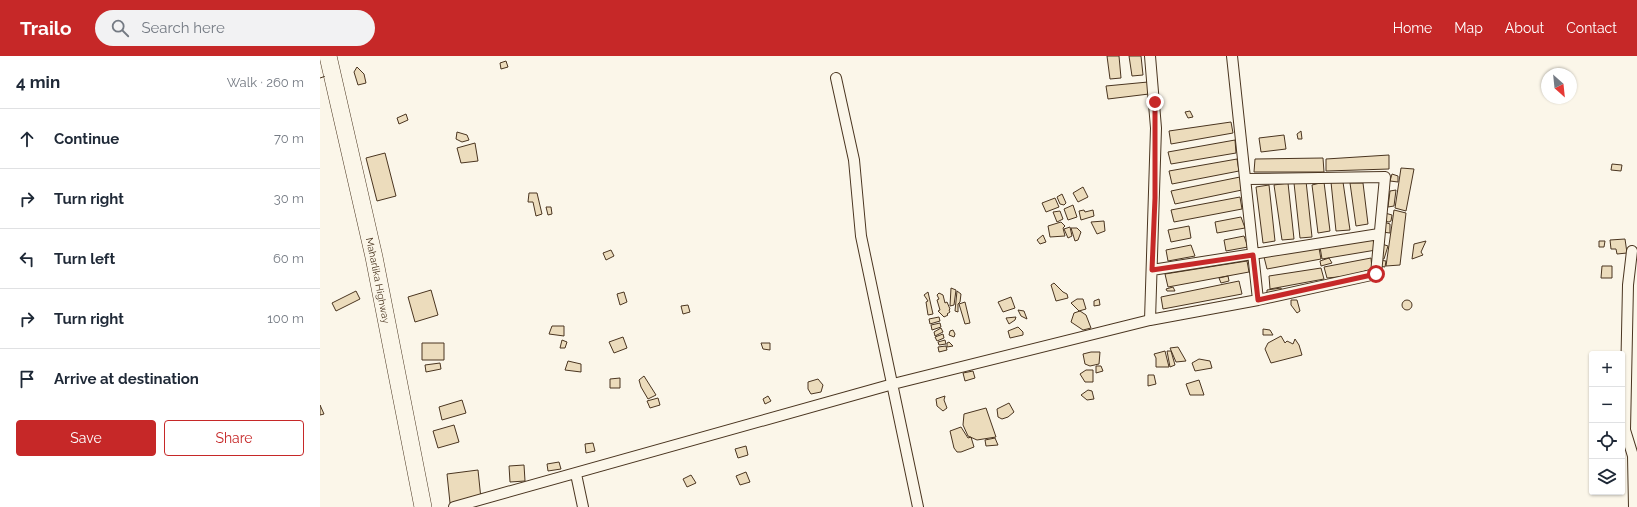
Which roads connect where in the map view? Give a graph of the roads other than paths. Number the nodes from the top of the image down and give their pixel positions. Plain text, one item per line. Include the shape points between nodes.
1 (328, 56) edge
2 (1150, 56) edge
3 (1232, 56) edge
4 (836, 78) dead end
5 (1246, 179) junction
6 (1379, 234) junction
7 (1632, 251) dead end
8 (1253, 255) junction
9 (1152, 270) junction
10 (1258, 300) junction
11 (1150, 320) junction
12 (893, 384) junction
13 (576, 474) junction
14 (423, 507) edge
15 (454, 507) edge
16 (583, 507) edge
17 (918, 507) edge
18 (1634, 507) edge

1 - 14 highway, Maharlika Highway via 374,257
2 - 9 street via 1156,128
3 - 5 street
4 - 12 street via 854,160 861,236
5 - 6 street via 1385,177
5 - 8 street
6 - 8 street
6 - 10 street via 1376,274
7 - 18 street via 1628,284 1625,430 1633,456
8 - 9 street
8 - 10 street
9 - 11 street
10 - 11 street
11 - 12 street
12 - 13 street
12 - 17 street
13 - 15 street
13 - 16 street

